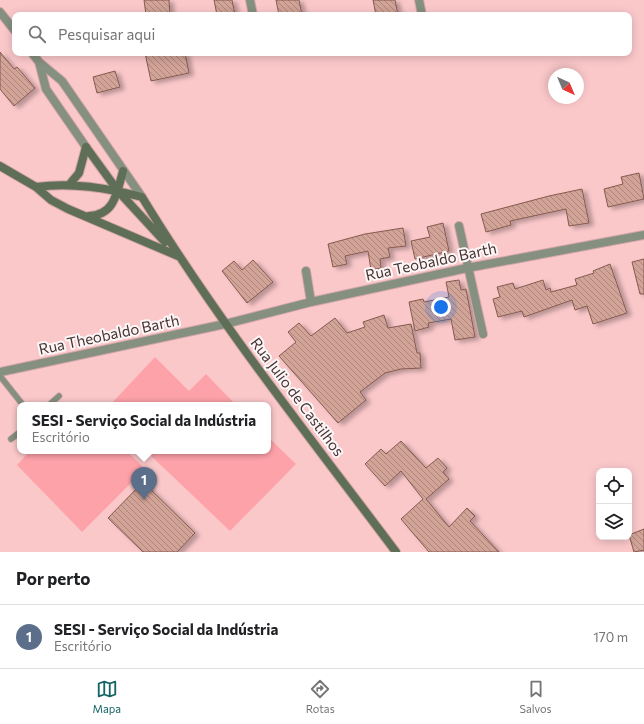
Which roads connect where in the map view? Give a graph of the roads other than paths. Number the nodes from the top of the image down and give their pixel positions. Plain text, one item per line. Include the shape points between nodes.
1 (250, 0) edge
2 (419, 0) edge
3 (0, 12) edge
4 (252, 12) edge
5 (421, 12) edge
6 (12, 27) edge
7 (34, 56) edge
8 (39, 62) junction
9 (86, 147) junction
10 (0, 166) edge
11 (123, 171) junction
12 (69, 185) junction
13 (36, 187) junction
14 (118, 191) junction
15 (142, 197) junction
16 (86, 216) junction
17 (459, 226) dead end
18 (644, 235) edge
19 (178, 256) junction
20 (468, 268) junction
21 (306, 271) dead end
22 (311, 302) junction
23 (225, 324) junction
24 (483, 334) dead end
25 (0, 372) edge
26 (0, 376) edge
27 (59, 396) dead end
28 (22, 402) edge
29 (52, 402) edge
30 (17, 435) edge
31 (12, 439) dead end
32 (396, 552) edge

1 - 4 street
2 - 5 street
3 - 6 street
7 - 8 street, Rua Julio de Castilhos
8 - 9 street, Rua Julio de Castilhos via 46,89
8 - 11 street, Rua Julio de Castilhos via 62,80
9 - 12 main road via 79,173
9 - 14 main road, Rua Julio de Castilhos
10 - 13 main road
11 - 14 main road
11 - 15 street, Rua Julio de Castilhos
12 - 13 main road
12 - 14 main road
13 - 16 main road via 51,200
14 - 15 main road
14 - 16 main road via 107,210 99,216
14 - 19 main road, Rua Julio de Castilhos
15 - 19 main road, Rua Julio de Castilhos
16 - 19 main road
17 - 20 street
18 - 20 street, Rua Teobaldo Barth
19 - 23 main road, Rua Julio de Castilhos
20 - 22 street, Rua Teobaldo Barth
20 - 24 street
21 - 22 street
22 - 23 street, Rua Teobaldo Barth
23 - 25 street, Rua Theobaldo Barth
23 - 32 main road, Rua Julio de Castilhos
26 - 28 lane
27 - 29 lane
30 - 31 lane

